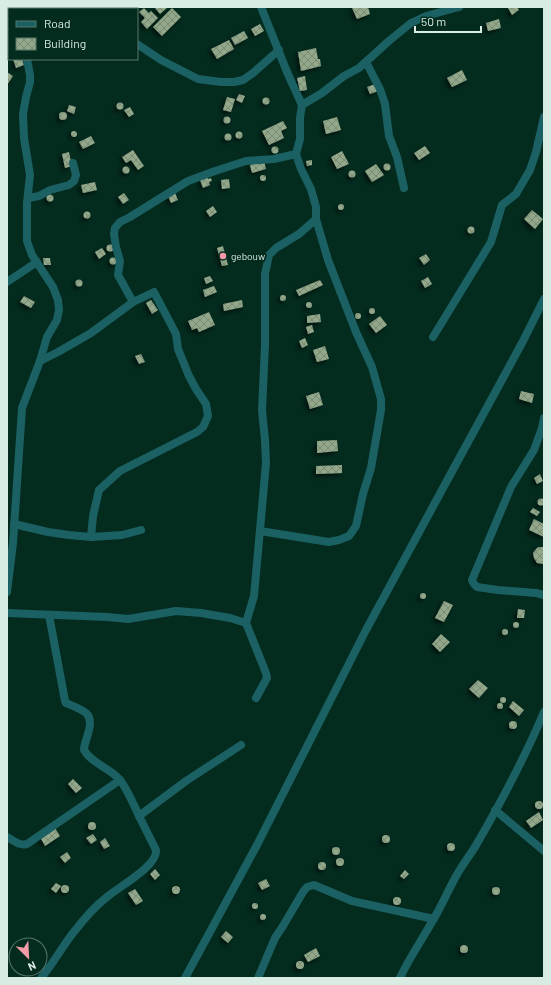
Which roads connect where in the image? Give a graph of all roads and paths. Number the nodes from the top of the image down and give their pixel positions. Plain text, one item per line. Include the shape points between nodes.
1 (261, 7) edge
2 (459, 7) edge
3 (138, 45) edge
4 (278, 50) junction
5 (27, 60) edge
6 (366, 62) junction
7 (302, 105) junction
8 (544, 118) edge
9 (296, 154) junction
10 (73, 163) dead end
11 (404, 188) dead end
12 (28, 198) junction
13 (316, 219) junction
14 (37, 262) junction
15 (7, 282) edge
16 (544, 299) edge
17 (132, 302) junction
18 (433, 337) dead end
19 (40, 361) junction
20 (544, 418) edge
21 (14, 524) junction
22 (141, 530) dead end
23 (260, 531) junction
24 (91, 537) junction
25 (7, 592) edge
26 (544, 595) edge
27 (7, 613) edge
28 (49, 615) junction
29 (246, 623) junction
30 (256, 698) dead end
31 (544, 712) edge
32 (241, 745) dead end
33 (120, 780) junction
34 (496, 810) junction
35 (139, 816) junction
36 (7, 837) edge
37 (544, 851) edge
38 (434, 919) junction
39 (41, 978) edge
40 (186, 978) edge
41 (258, 978) edge
42 (400, 978) edge

1 - 4 street
2 - 6 street via 411,23
3 - 4 street via 161,60 198,78 221,82 243,80
4 - 7 street
5 - 12 street via 30,82 22,114 30,175
6 - 7 street
6 - 11 street via 385,104 389,136 397,156
7 - 9 street via 300,139
8 - 18 street via 530,170 516,194 502,205 491,242
9 - 13 street via 311,190 316,207
9 - 17 street via 246,161 188,181 120,222 114,234 120,261 118,275
10 - 12 street via 76,175 69,185
12 - 14 street via 27,240
13 - 23 street via 269,254 266,266 262,411 266,463
13 - 23 street via 328,260 372,367 381,399 371,468 356,526 349,536 329,542
14 - 15 street
14 - 19 street via 53,287 60,310 47,337
16 - 40 street via 366,630 261,838
17 - 19 street via 91,333
17 - 24 street via 154,292 176,334 181,358 206,404 208,416 203,427 197,432 120,471 99,490
19 - 21 street via 22,408
20 - 26 street via 534,450 511,487 472,580 477,587
21 - 24 street via 48,532
21 - 25 street
22 - 24 street via 122,535
23 - 29 street via 254,596
27 - 28 street
28 - 29 street via 128,619 176,611 201,613
28 - 33 street via 66,703 88,714 90,718 84,750
29 - 30 street via 267,678
31 - 34 street
32 - 35 street
33 - 35 street
33 - 36 street via 28,844 23,845
34 - 37 street
34 - 38 street via 454,879
35 - 39 street via 157,855 148,867 89,913
38 - 41 street via 352,901 314,885 307,887 275,938
38 - 42 street

